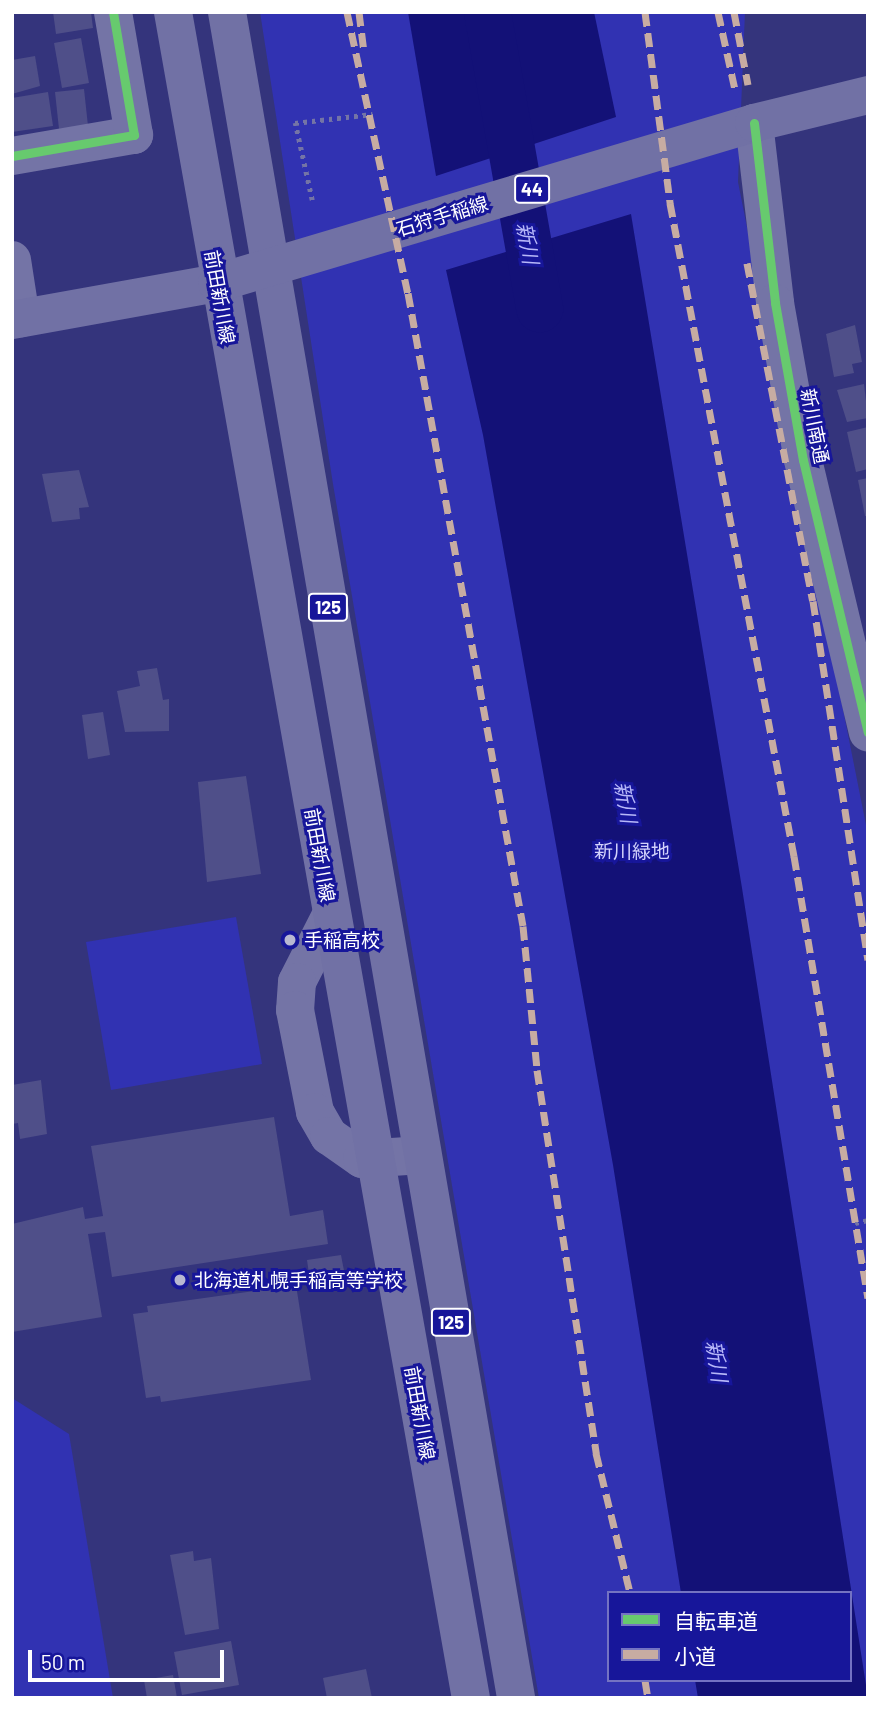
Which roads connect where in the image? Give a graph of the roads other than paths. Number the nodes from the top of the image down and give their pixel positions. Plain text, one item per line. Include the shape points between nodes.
1 (113, 12) edge
2 (173, 12) edge
3 (227, 12) edge
4 (868, 95) edge
5 (743, 126) junction
6 (12, 156) edge
7 (12, 260) edge
8 (270, 268) junction
9 (217, 283) junction
10 (16, 319) edge
11 (868, 732) edge
12 (331, 915) junction
13 (422, 1155) junction
14 (375, 1163) junction
15 (471, 1698) edge
16 (516, 1698) edge

1 - 6 street via 134,135
2 - 9 main road, 前田新川線 / 125
3 - 8 main road, 125
4 - 5 main road, 石狩手稲線 / 44
5 - 8 main road, 石狩手稲線 / 44
5 - 11 street, 新川南通 via 803,460
7 - 10 street
8 - 9 main road, 石狩手稲線 / 44
8 - 13 main road, 125
9 - 10 main road, 石狩手稲線 / 44
9 - 12 main road, 前田新川線 / 125
12 - 14 main road, 前田新川線 / 125
12 - 14 street via 297,982 304,1072 314,1112 329,1136
13 - 14 street
13 - 16 main road, 125
14 - 15 main road, 前田新川線 / 125

